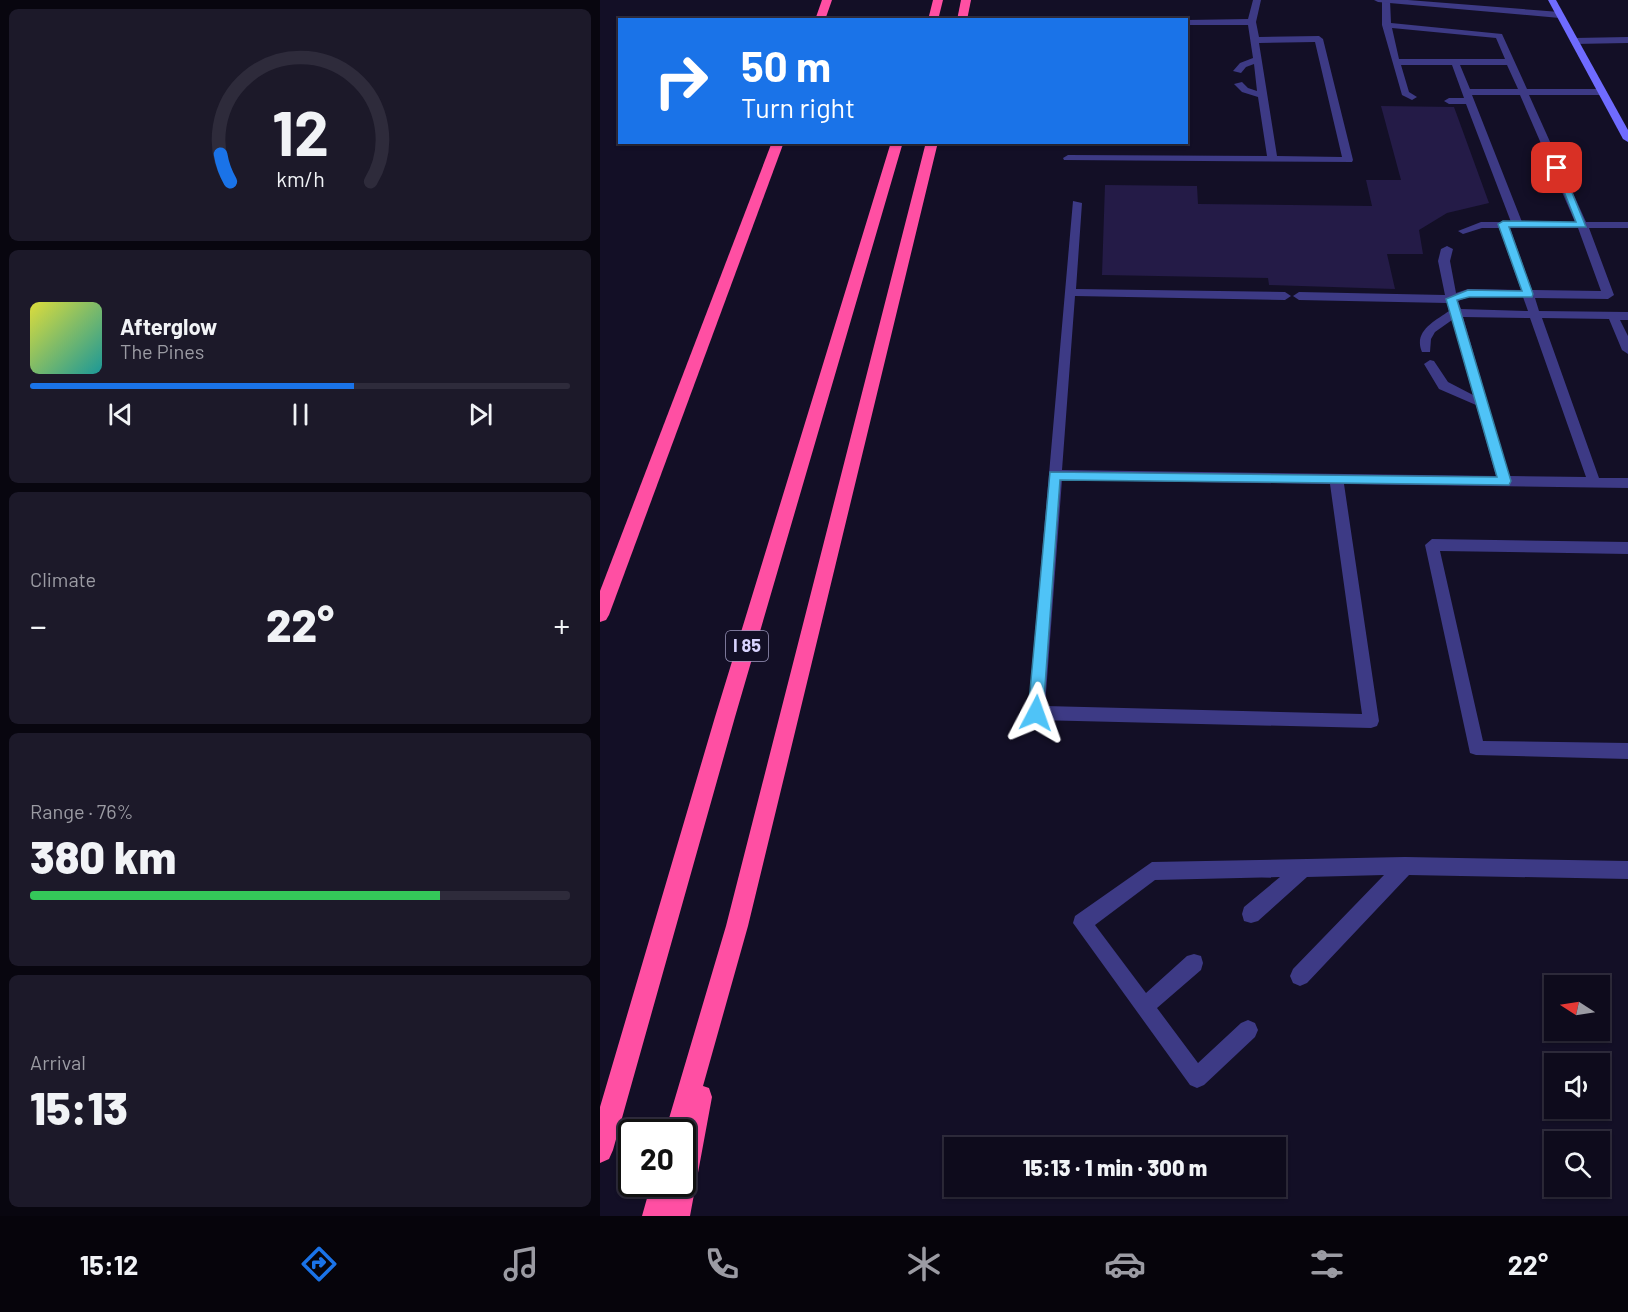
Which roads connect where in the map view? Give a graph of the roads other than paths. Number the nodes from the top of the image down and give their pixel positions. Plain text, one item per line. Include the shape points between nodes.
1 (827, 0) edge
2 (938, 0) edge
3 (966, 0) edge
4 (1257, 0) edge
5 (1378, 0) edge
6 (1386, 0) edge
7 (1552, 0) edge
8 (1560, 15) junction
9 (821, 18) edge
10 (934, 18) edge
11 (962, 18) edge
12 (1188, 22) edge
13 (1252, 22) junction
14 (1386, 25) junction
15 (1254, 40) junction
16 (1628, 40) edge
17 (1574, 41) junction
18 (1257, 60) junction
19 (1395, 62) junction
20 (1455, 62) junction
21 (1511, 62) junction
22 (1238, 71) dead end
23 (1239, 84) dead end
24 (1524, 92) junction
25 (1602, 92) junction
26 (1262, 95) junction
27 (1412, 97) dead end
28 (1468, 97) junction
29 (1449, 101) dead end
30 (1628, 139) edge
31 (777, 144) edge
32 (896, 144) edge
33 (932, 144) edge
34 (1068, 158) dead end
35 (1272, 159) junction
36 (1077, 203) dead end
37 (1503, 224) junction
38 (1517, 224) junction
39 (1582, 225) junction
40 (1628, 225) edge
41 (1463, 231) dead end
42 (1447, 249) dead end
43 (1070, 292) junction
44 (1528, 294) junction
45 (1285, 296) dead end
46 (1299, 296) dead end
47 (1451, 299) junction
48 (1455, 313) junction
49 (1535, 314) junction
50 (1613, 316) junction
51 (1628, 316) edge
52 (1426, 349) dead end
53 (1628, 350) edge
54 (1430, 364) dead end
55 (1481, 402) junction
56 (1054, 475) junction
57 (1336, 479) junction
58 (1504, 481) junction
59 (1594, 482) junction
60 (1628, 483) edge
61 (1628, 548) edge
62 (600, 615) edge
63 (1628, 751) edge
64 (1405, 866) junction
65 (1304, 868) junction
66 (1628, 870) edge
67 (1251, 914) dead end
68 (737, 926) junction
69 (1194, 963) dead end
70 (1300, 976) dead end
71 (1144, 1007) junction
72 (1248, 1030) dead end
73 (682, 1119) edge
74 (600, 1150) edge
75 (660, 1197) edge
76 (655, 1216) edge
77 (678, 1216) edge

1 - 9 highway
2 - 10 highway
3 - 11 highway
4 - 13 street
5 - 6 street
6 - 8 street
6 - 14 street
7 - 8 street
8 - 17 street
12 - 13 street
13 - 15 street
14 - 19 street
14 - 21 street via 1500,36
15 - 18 street
15 - 35 street via 1319,39 1348,160
16 - 17 street
17 - 25 street
18 - 22 street
18 - 26 street
19 - 20 street
19 - 27 street via 1405,93
20 - 21 street
20 - 28 street
21 - 24 street
23 - 26 street
24 - 25 street
24 - 28 street
24 - 39 street
25 - 30 street
26 - 35 street
28 - 29 street
28 - 38 street
31 - 62 highway
32 - 74 highway, I 85
33 - 68 highway
34 - 35 street
36 - 43 street
37 - 38 street
37 - 41 street
37 - 44 street
38 - 39 street
39 - 40 street
39 - 44 street via 1608,295
42 - 47 street via 1444,261
43 - 45 street
43 - 56 street
44 - 47 street via 1468,293
44 - 49 street
46 - 47 street
47 - 48 street
48 - 49 street
48 - 52 street via 1431,330 1425,339
48 - 55 street
49 - 50 street
49 - 59 street
50 - 51 street
50 - 53 street
54 - 55 street via 1444,388
55 - 58 street
56 - 57 street
56 - 57 street via 1036,713 1371,721
57 - 58 street
58 - 59 street
59 - 60 street
61 - 63 street via 1432,545 1476,748
64 - 65 street
64 - 66 street
64 - 70 street
65 - 67 street
65 - 71 street via 1152,871 1082,923
68 - 73 highway
68 - 77 highway
69 - 71 street
71 - 72 street via 1197,1078
75 - 76 highway

